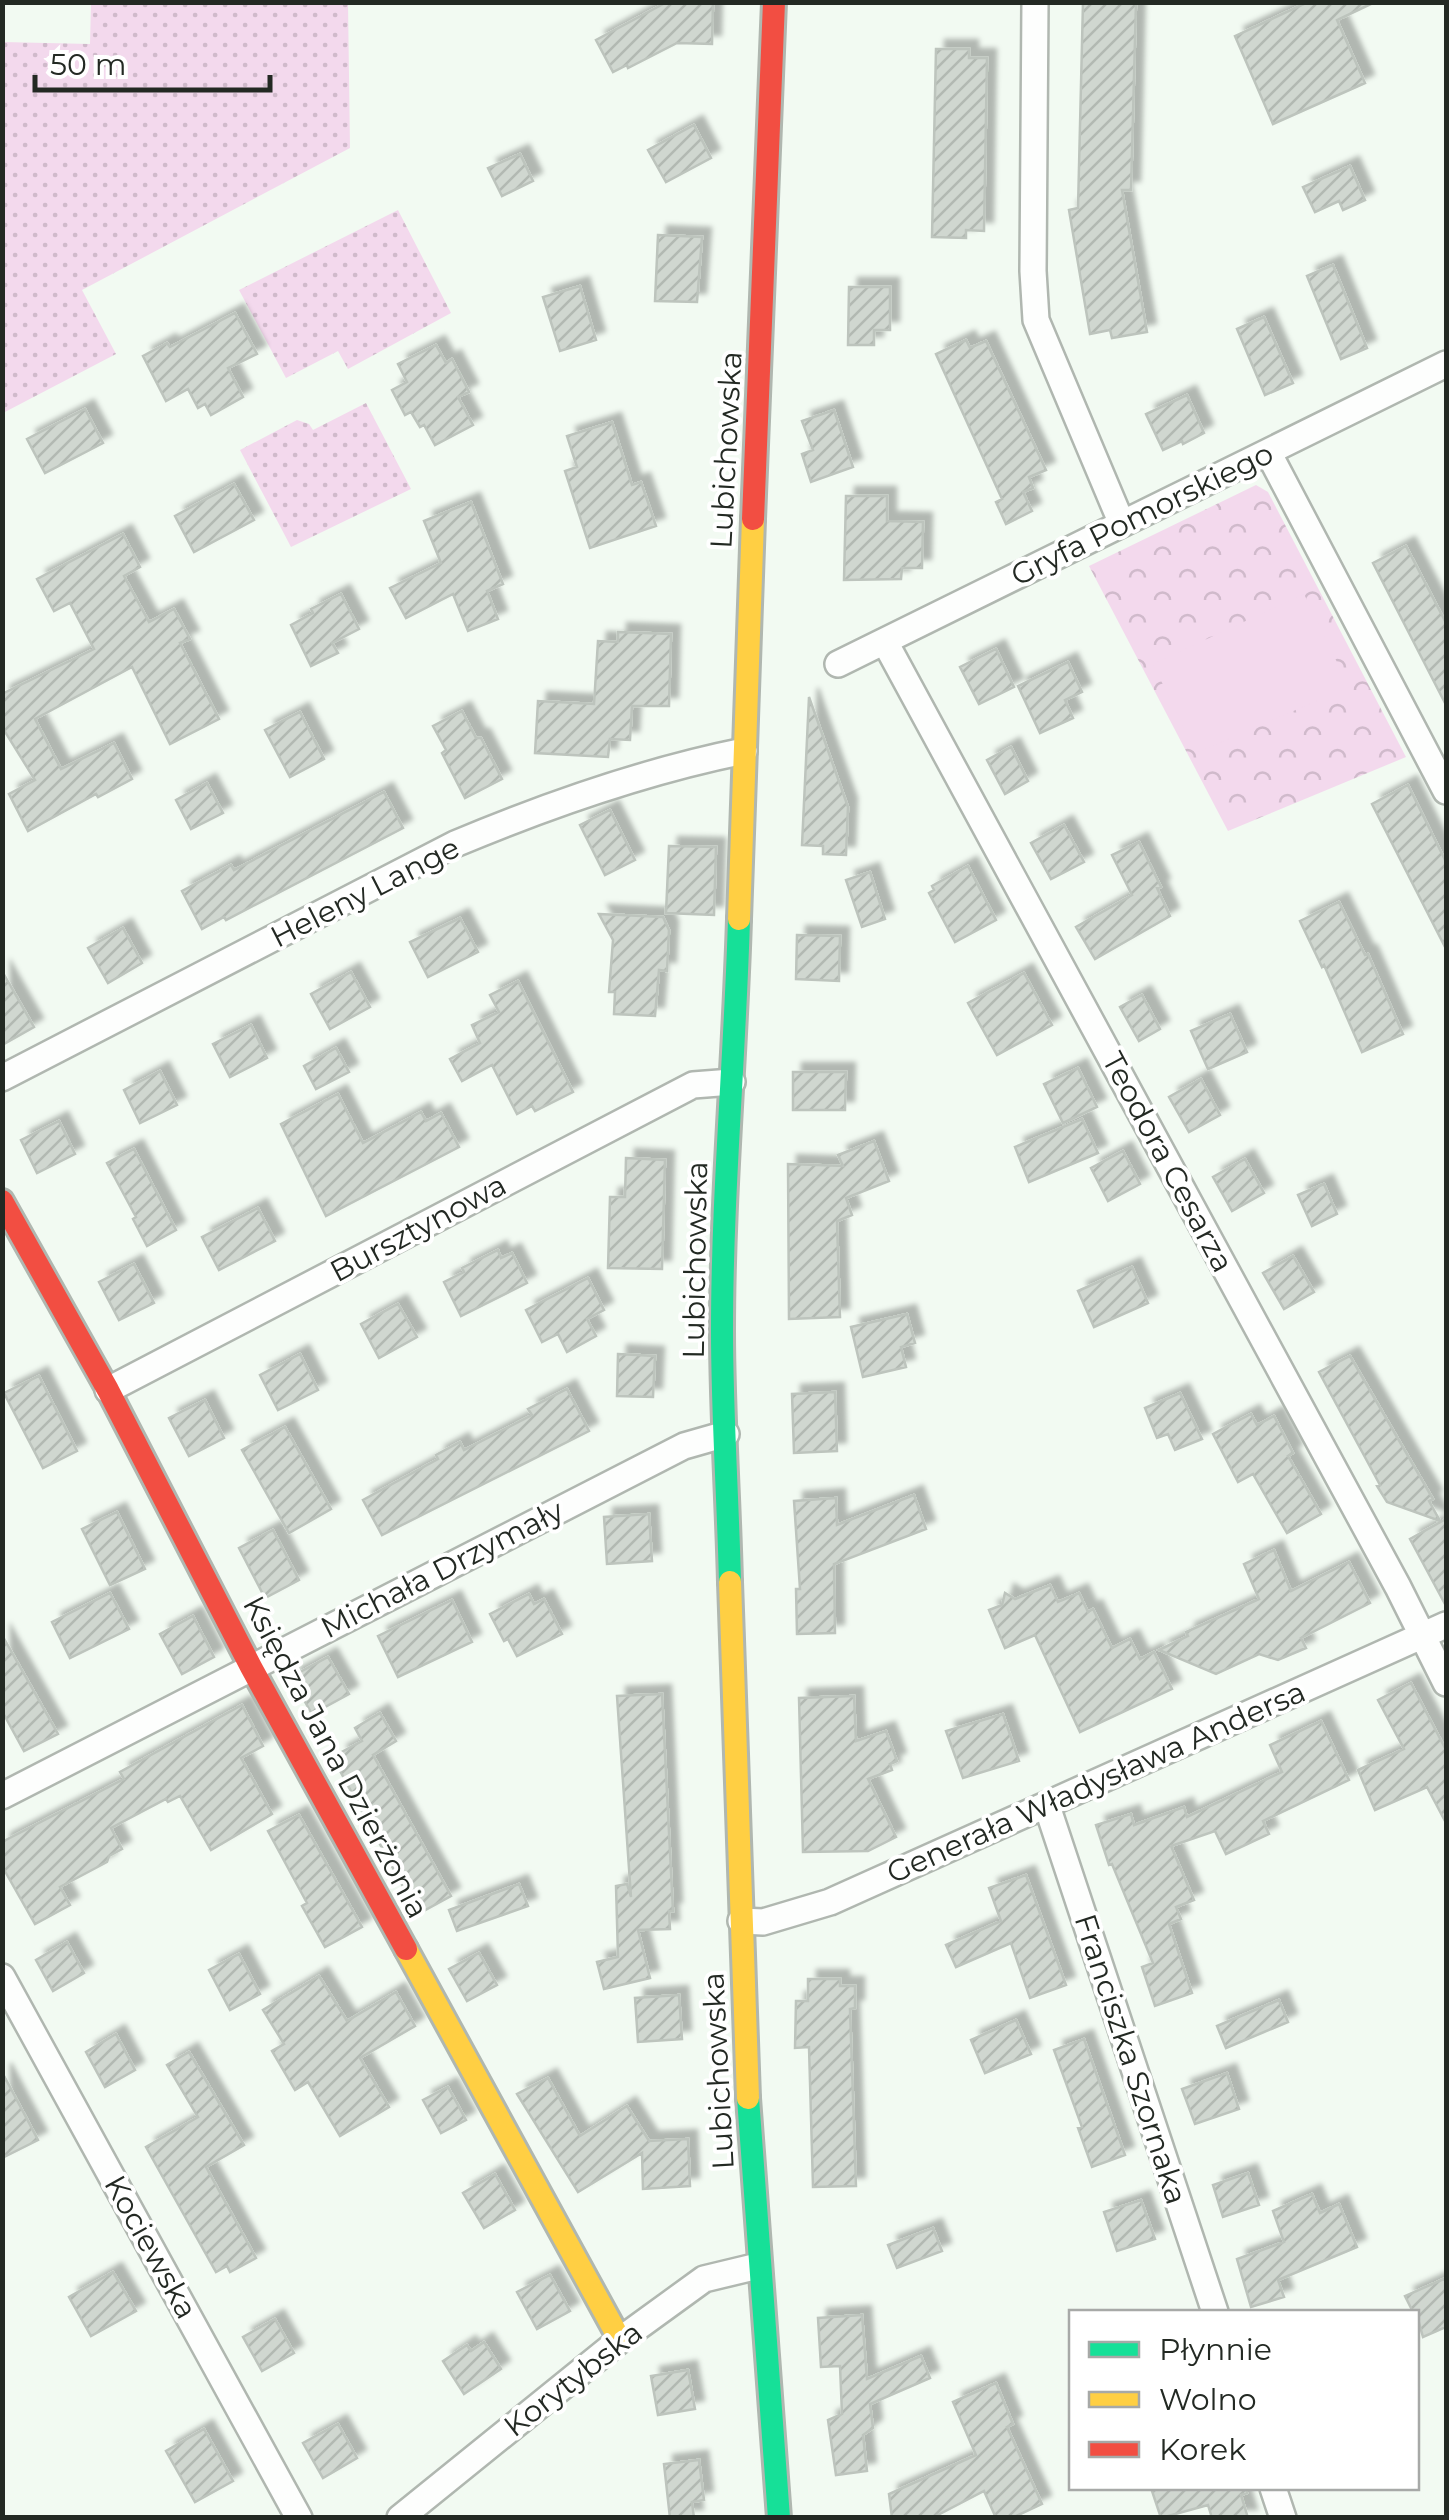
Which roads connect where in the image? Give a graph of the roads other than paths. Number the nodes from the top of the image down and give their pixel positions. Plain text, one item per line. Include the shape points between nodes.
1 (774, 2) edge
2 (1035, 2) edge
3 (1446, 364) edge
4 (1268, 452) junction
5 (1122, 524) junction
6 (886, 642) junction
7 (838, 664) dead end
8 (744, 750) junction
9 (1446, 791) edge
10 (2, 1078) edge
11 (732, 1082) junction
12 (2, 1201) edge
13 (108, 1390) junction
14 (726, 1434) junction
15 (1446, 1625) edge
16 (1422, 1635) junction
17 (251, 1667) junction
18 (1446, 1684) edge
19 (2, 1796) edge
20 (1047, 1806) junction
21 (741, 1921) junction
22 (2, 1976) edge
23 (758, 2266) junction
24 (1215, 2310) edge
25 (620, 2340) junction
26 (1275, 2490) edge
27 (299, 2518) edge
28 (400, 2518) edge
29 (779, 2518) edge
30 (1284, 2518) edge

1 - 8 street, Lubichowska
2 - 5 street via 1036,320
3 - 4 street, Gryfa Pomorskiego
4 - 5 street, Gryfa Pomorskiego
4 - 9 street
5 - 6 street, Gryfa Pomorskiego
6 - 7 street, Gryfa Pomorskiego
6 - 16 street, Teodora Cesarza
8 - 10 street, Heleny Lange via 680,764 454,844
8 - 11 street, Lubichowska
11 - 13 street, Bursztynowa via 693,1084
11 - 14 street, Lubichowska via 722,1332
12 - 13 street, Księdza Jana Dzierżonia
13 - 17 street, Księdza Jana Dzierżonia
14 - 17 street, Michała Drzymały via 684,1446
14 - 21 street, Lubichowska
15 - 16 street, Generała Władysława Andersa
16 - 18 street, Teodora Cesarza
16 - 20 street, Generała Władysława Andersa
17 - 19 street, Michała Drzymały
17 - 25 street, Księdza Jana Dzierżonia
20 - 21 street, Generała Władysława Andersa via 830,1902 763,1922
20 - 24 street, Franciszka Szornaka
21 - 23 street, Lubichowska
22 - 27 street, Kociewska
23 - 25 street, Korytybska via 704,2279
23 - 29 street, Lubichowska
25 - 28 street, Korytybska
26 - 30 street

